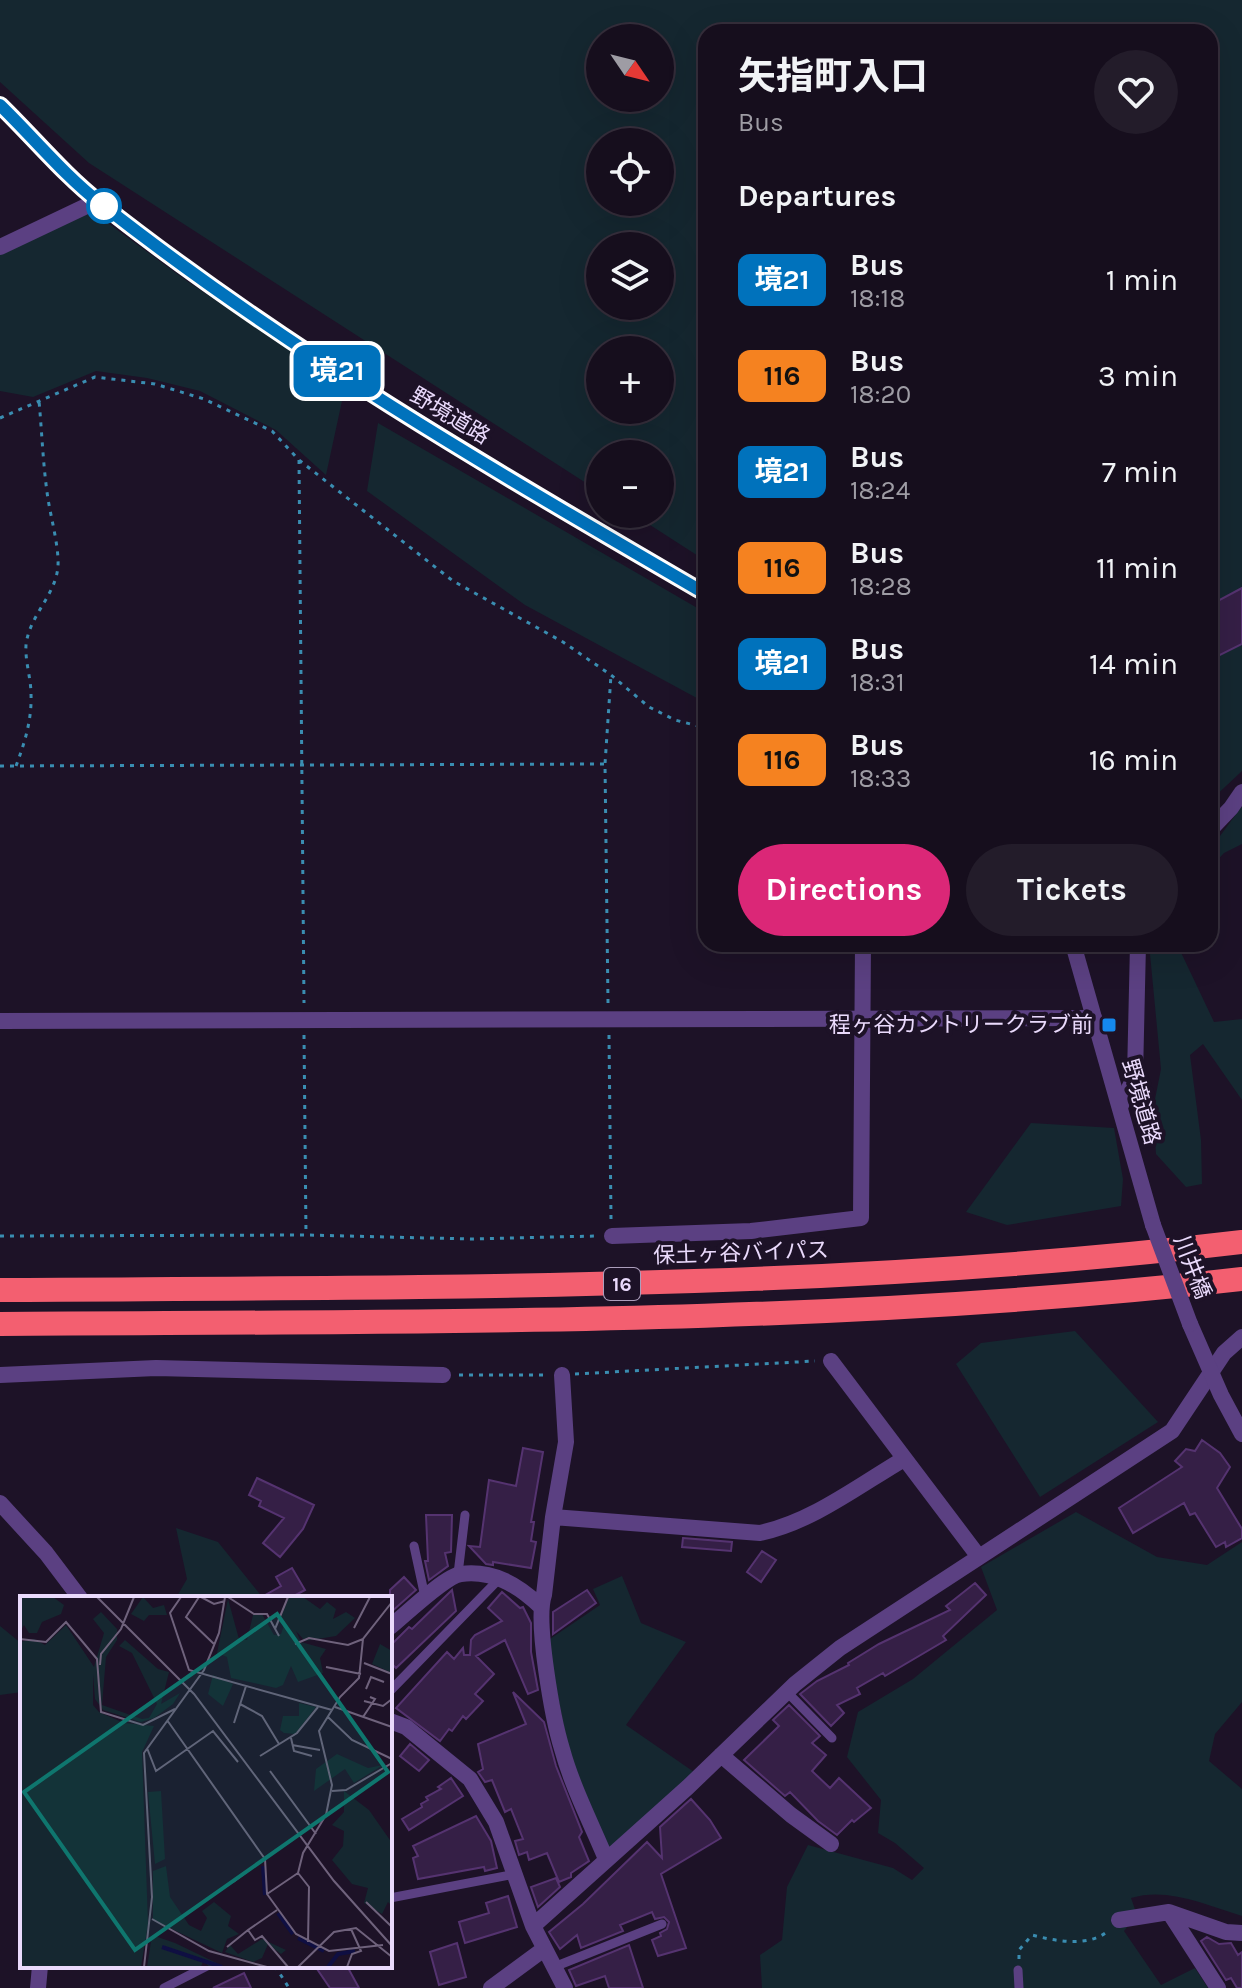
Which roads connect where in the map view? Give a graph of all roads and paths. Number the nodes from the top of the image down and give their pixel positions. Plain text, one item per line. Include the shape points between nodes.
1 (0, 105) edge
2 (97, 201) junction
3 (0, 247) edge
4 (39, 401) junction
5 (0, 418) edge
6 (299, 460) junction
7 (698, 589) edge
8 (611, 675) junction
9 (698, 726) edge
10 (302, 763) junction
11 (605, 764) junction
12 (0, 766) edge
13 (16, 766) junction
14 (1242, 792) edge
15 (1218, 822) edge
16 (863, 952) edge
17 (1075, 952) edge
18 (1138, 952) edge
19 (1094, 1018) junction
20 (608, 1019) junction
21 (863, 1020) junction
22 (0, 1021) edge
23 (304, 1021) junction
24 (1120, 1107) junction
25 (1153, 1225) joint
26 (306, 1235) junction
27 (0, 1236) edge
28 (612, 1236) junction
29 (1242, 1242) edge
30 (1242, 1279) edge
31 (0, 1290) edge
32 (0, 1324) edge
33 (1242, 1337) edge
34 (831, 1361) joint
35 (1211, 1371) junction
36 (0, 1375) edge
37 (443, 1375) joint
38 (562, 1375) junction
39 (1242, 1434) edge
40 (904, 1459) junction
41 (0, 1503) edge
42 (465, 1515) dead end
43 (553, 1517) junction
44 (414, 1546) dead end
45 (979, 1557) junction
46 (458, 1574) junction
47 (501, 1577) junction
48 (78, 1596) edge
49 (425, 1597) junction
50 (540, 1606) junction
51 (392, 1625) edge
52 (392, 1689) edge
53 (787, 1692) junction
54 (392, 1722) edge
55 (832, 1738) dead end
56 (721, 1755) junction
57 (831, 1844) dead end
58 (606, 1859) junction
59 (515, 1874) junction
60 (392, 1898) edge
61 (1169, 1912) junction
62 (1119, 1920) joint
63 (662, 1924) dead end
64 (533, 1926) junction
65 (1242, 1933) edge
66 (544, 1949) junction
67 (554, 1967) junction
68 (40, 1968) edge
69 (203, 1968) edge
70 (276, 1968) edge
71 (1018, 1970) joint
72 (38, 1988) edge
73 (164, 1988) edge
74 (289, 1988) edge
75 (491, 1988) edge
76 (565, 1988) edge
77 (1019, 1988) edge
78 (1218, 1988) edge

1 - 2 street, 野境道路
2 - 3 street
2 - 7 street, 野境道路 via 357,385
4 - 5 path
4 - 6 path via 95,377 155,384 204,399 272,431
4 - 13 path via 58,566 29,628 30,716
6 - 8 path via 453,581
6 - 10 path
8 - 9 path via 649,707
8 - 11 path
10 - 11 path
10 - 13 path
10 - 23 path
11 - 20 path
12 - 13 path
14 - 15 street
16 - 21 street
17 - 19 street, 野境道路
18 - 24 street via 1135,1076
19 - 21 street
19 - 24 street, 野境道路
20 - 21 street
20 - 23 street
20 - 28 path
21 - 28 street via 861,1218 751,1231
22 - 23 street
23 - 26 path
24 - 25 street, 野境道路
25 - 35 street, 川井橋, bridge
26 - 27 path
26 - 28 path
29 - 31 highway, 保土ヶ谷バイパス / 16 via 926,1271 648,1284
30 - 32 highway, 16 via 898,1309 644,1319
33 - 35 street
34 - 38 path
34 - 40 street
35 - 39 street
35 - 45 street via 1172,1431
36 - 37 street via 156,1368
37 - 38 path
38 - 43 street via 566,1442
40 - 43 street via 805,1518 760,1533
40 - 45 street
41 - 48 street
42 - 46 lane
43 - 50 street
44 - 49 lane
45 - 53 street via 840,1648
46 - 47 street
46 - 49 street
47 - 50 street
47 - 52 lane
49 - 51 street
50 - 58 street via 562,1749
53 - 55 lane
53 - 56 street
54 - 59 street via 406,1727 470,1779 496,1822
56 - 57 street
56 - 58 street
58 - 64 street
59 - 60 lane
59 - 64 street
61 - 62 street
61 - 65 street
61 - 78 street
62 - 71 path via 1102,1937 1082,1942 1032,1935 1019,1950
63 - 67 lane
64 - 66 street
66 - 67 street
66 - 75 street
67 - 76 street
68 - 72 street
69 - 73 lane
70 - 74 path
71 - 77 lane

